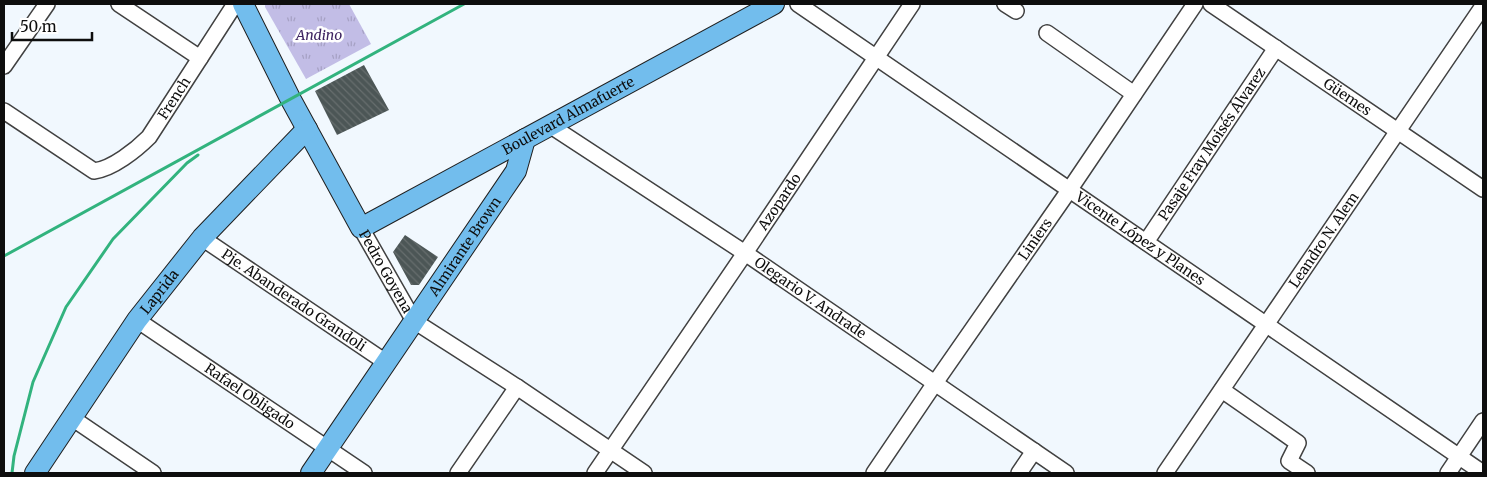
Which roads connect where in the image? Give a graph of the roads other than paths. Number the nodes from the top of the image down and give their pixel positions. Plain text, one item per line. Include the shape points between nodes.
1 (47, 4) edge
2 (119, 4) edge
3 (236, 4) edge
4 (243, 4) edge
5 (774, 4) edge
6 (798, 4) edge
7 (912, 4) edge
8 (1195, 4) edge
9 (1211, 4) edge
10 (1483, 6) edge
11 (1047, 34) dead end
12 (1276, 48) junction
13 (200, 58) junction
14 (876, 58) junction
15 (4, 66) edge
16 (1134, 94) junction
17 (4, 111) edge
18 (551, 126) junction
19 (307, 129) junction
20 (1398, 131) junction
21 (526, 139) junction
22 (1070, 189) junction
23 (1483, 189) edge
24 (361, 228) junction
25 (202, 238) junction
26 (1146, 242) junction
27 (745, 253) junction
28 (137, 320) junction
29 (414, 321) junction
30 (1266, 324) junction
31 (387, 364) junction
32 (935, 383) junction
33 (517, 387) junction
34 (1222, 390) junction
35 (72, 418) junction
36 (1483, 421) edge
37 (328, 449) junction
38 (611, 451) junction
39 (1034, 451) junction
40 (1459, 457) junction
41 (35, 473) edge
42 (154, 473) edge
43 (311, 473) edge
44 (364, 473) edge
45 (458, 473) edge
46 (595, 473) edge
47 (644, 473) edge
48 (874, 473) edge
49 (1019, 473) edge
50 (1066, 473) edge
51 (1166, 473) edge
52 (1307, 473) edge
53 (1448, 473) edge
54 (1483, 473) edge

1 - 15 street
2 - 13 street
3 - 13 street, French
4 - 19 main road, Pedro Goyena
5 - 18 main road, Boulevard Almafuerte
6 - 14 street, Vicente López y Planes
7 - 14 street, Azopardo
8 - 16 street, Liniers
9 - 12 street, Güemes
10 - 20 street, Leandro N. Alem
11 - 16 street
12 - 20 street, Güemes
12 - 26 street, Pasaje Fray Moisés Álvarez
13 - 17 street, French via 149,137 138,149 102,170 94,171
14 - 22 street, Vicente López y Planes
14 - 27 street, Azopardo
16 - 22 street, Liniers
18 - 21 main road, Boulevard Almafuerte
18 - 27 street, Olegario V. Andrade
19 - 24 main road, Pedro Goyena
19 - 25 main road, Laprida
20 - 23 street, Güemes
20 - 30 street, Leandro N. Alem
21 - 24 main road, Boulevard Almafuerte
21 - 29 main road, Almirante Brown via 516,171
22 - 26 street, Vicente López y Planes
22 - 32 street, Liniers
24 - 29 street, Pedro Goyena
25 - 28 main road, Laprida
25 - 31 street, Pje. Abanderado Grandoli
26 - 30 street, Vicente López y Planes
27 - 32 street, Olegario V. Andrade
27 - 38 street, Azopardo
28 - 35 main road, Laprida
28 - 37 street, Rafael Obligado
29 - 31 main road, Almirante Brown
29 - 33 street, Pedro Goyena
30 - 34 street, Leandro N. Alem
30 - 40 street, Vicente López y Planes
31 - 37 main road, Almirante Brown
32 - 39 street, Olegario V. Andrade
32 - 48 street, Liniers
33 - 38 street, Pedro Goyena
33 - 45 street
34 - 51 street, Leandro N. Alem
34 - 52 street via 1298,443 1289,460
35 - 41 main road, Laprida
35 - 42 street
36 - 40 street
37 - 43 main road, Almirante Brown
37 - 44 street, Rafael Obligado
38 - 46 street, Azopardo
38 - 47 street, Pedro Goyena
39 - 49 street
39 - 50 street, Olegario V. Andrade
40 - 53 street
40 - 54 street, Vicente López y Planes

